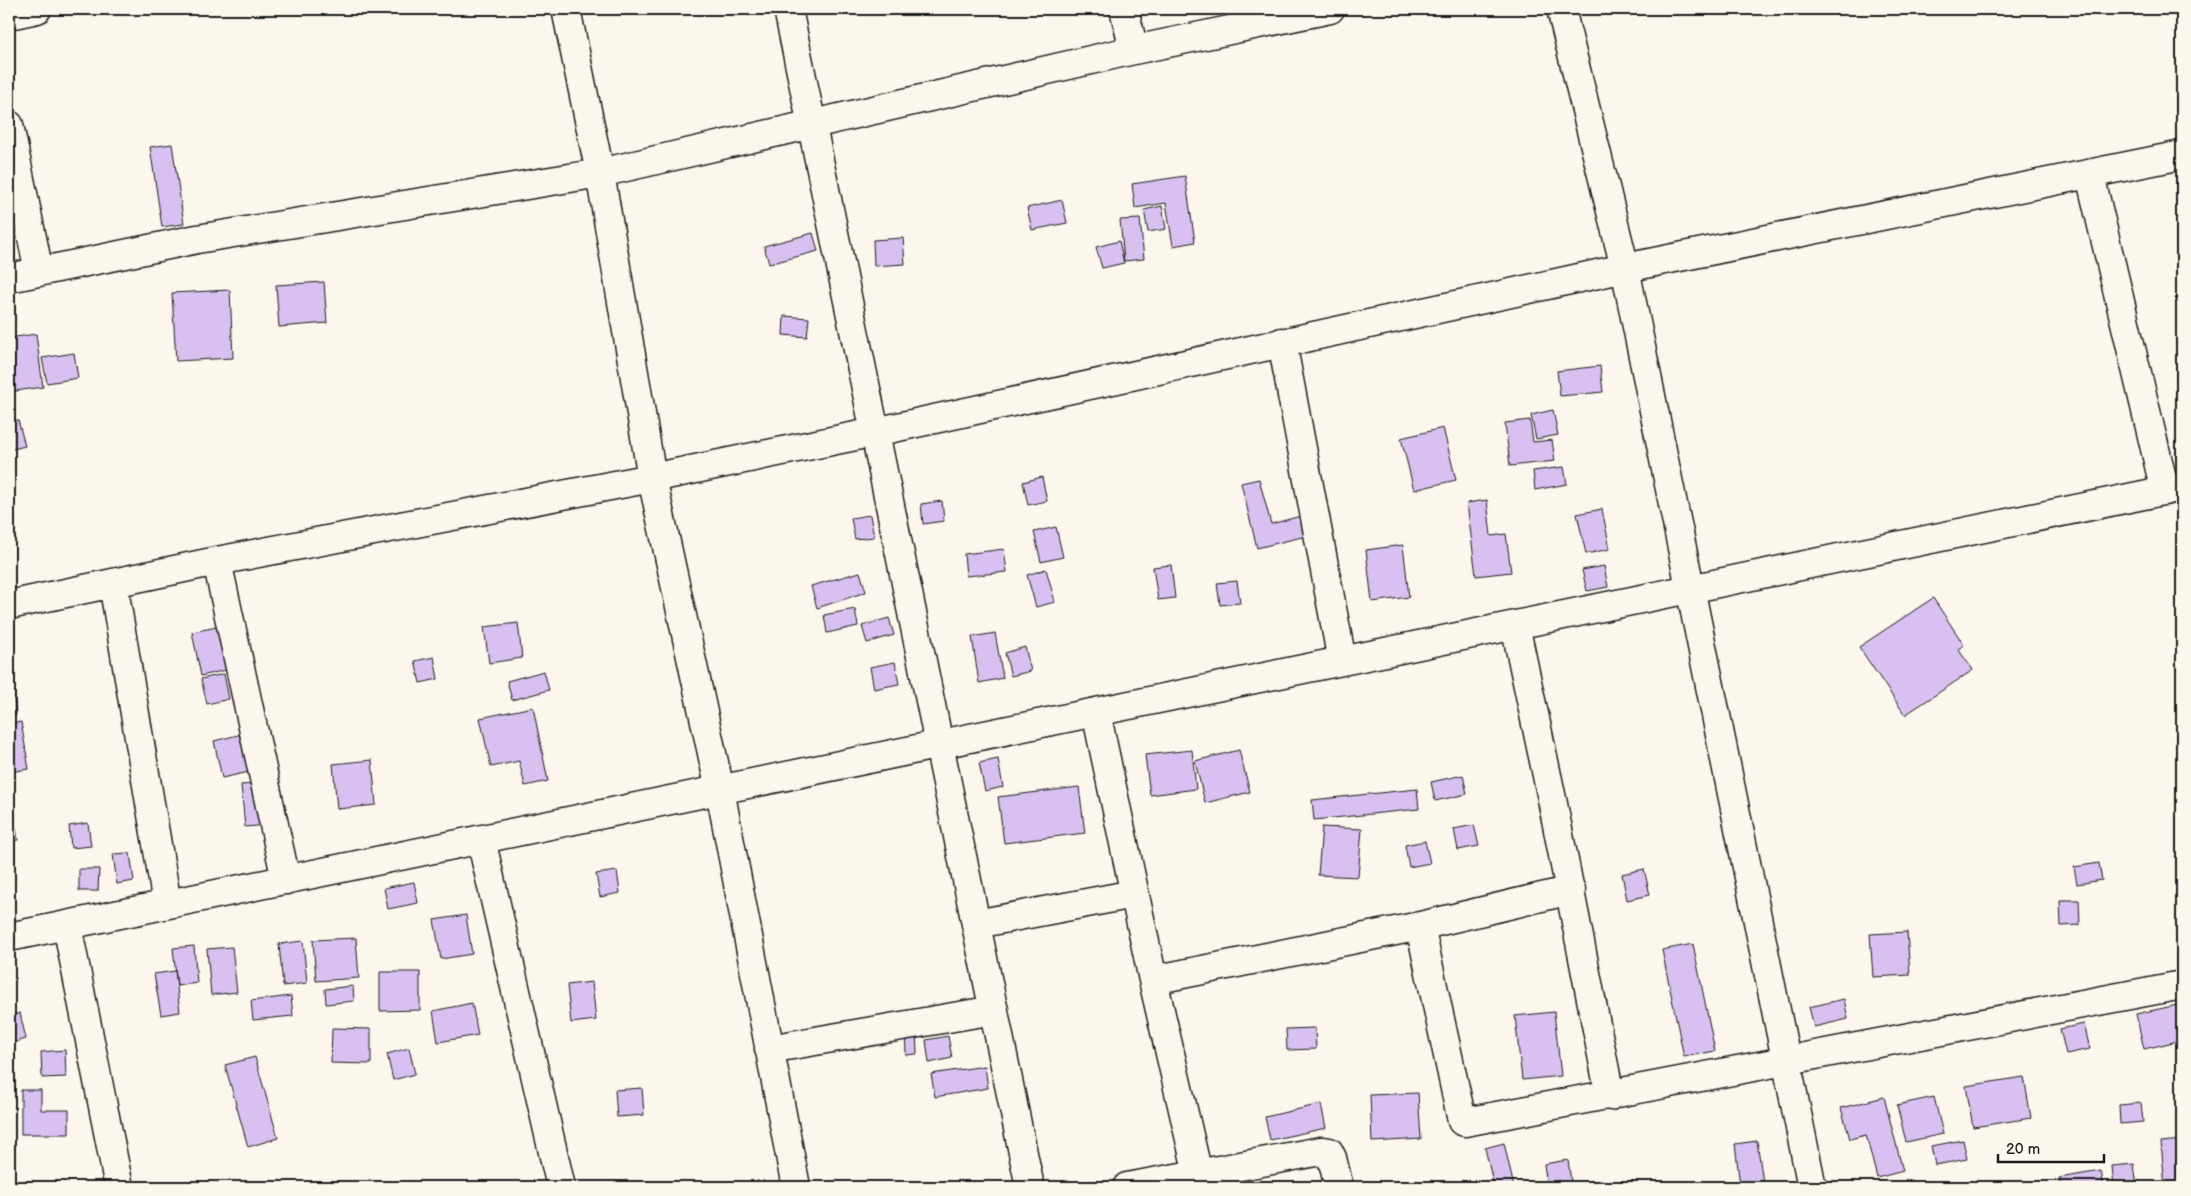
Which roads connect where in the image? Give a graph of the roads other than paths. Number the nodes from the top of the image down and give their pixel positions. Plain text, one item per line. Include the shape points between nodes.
1 (35, 9) edge
2 (566, 9) edge
3 (788, 9) edge
4 (1124, 9) edge
5 (1330, 9) edge
6 (1561, 9) edge
7 (9, 15) edge
8 (1134, 50) junction
9 (812, 124) junction
10 (9, 126) edge
11 (2182, 155) edge
12 (600, 173) junction
13 (2090, 175) junction
14 (1624, 268) junction
15 (39, 272) junction
16 (9, 278) edge
17 (1282, 342) junction
18 (875, 432) junction
19 (652, 478) junction
20 (2173, 489) edge
21 (217, 561) junction
22 (114, 583) junction
23 (1689, 589) junction
24 (9, 605) edge
25 (1515, 625) junction
26 (1342, 661) junction
27 (1096, 712) junction
28 (939, 745) junction
29 (720, 790) junction
30 (481, 839) junction
31 (286, 880) junction
32 (1571, 890) junction
33 (1134, 894) junction
34 (167, 904) junction
35 (976, 924) junction
36 (68, 925) junction
37 (1420, 926) junction
38 (9, 937) edge
39 (1153, 980) junction
40 (2182, 985) edge
41 (994, 1010) junction
42 (769, 1049) junction
43 (1785, 1060) junction
44 (1610, 1096) junction
45 (1198, 1174) junction
46 (118, 1187) edge
47 (560, 1187) edge
48 (796, 1187) edge
49 (1030, 1187) edge
50 (1127, 1187) edge
51 (1339, 1187) edge
52 (1812, 1187) edge

1 - 7 street
2 - 12 street
3 - 9 street
4 - 8 street
5 - 8 street
6 - 14 street
8 - 9 street
9 - 12 street
9 - 18 street
10 - 15 street
11 - 13 street
12 - 15 street via 197,239
12 - 19 street
13 - 14 street
13 - 20 street
14 - 17 street
14 - 23 street
15 - 16 street
17 - 18 street
17 - 26 street
18 - 19 street
18 - 28 street
19 - 21 street
19 - 29 street
20 - 23 street
21 - 22 street
21 - 31 street
22 - 24 street
22 - 34 street
23 - 25 street
23 - 43 street
25 - 26 street
25 - 32 street
26 - 27 street
27 - 28 street
27 - 33 street
28 - 29 street
28 - 35 street
29 - 30 street
29 - 42 street
30 - 31 street
30 - 47 street
31 - 34 street
32 - 37 street
32 - 44 street
33 - 35 street
33 - 39 street
34 - 36 street
35 - 41 street
36 - 38 street
36 - 46 street
37 - 39 street
37 - 44 street via 1462,1121
39 - 45 street
40 - 43 street
41 - 42 street
41 - 49 street
42 - 48 street
43 - 44 street
43 - 52 street
45 - 50 street
45 - 51 street via 1321,1151 1329,1152

